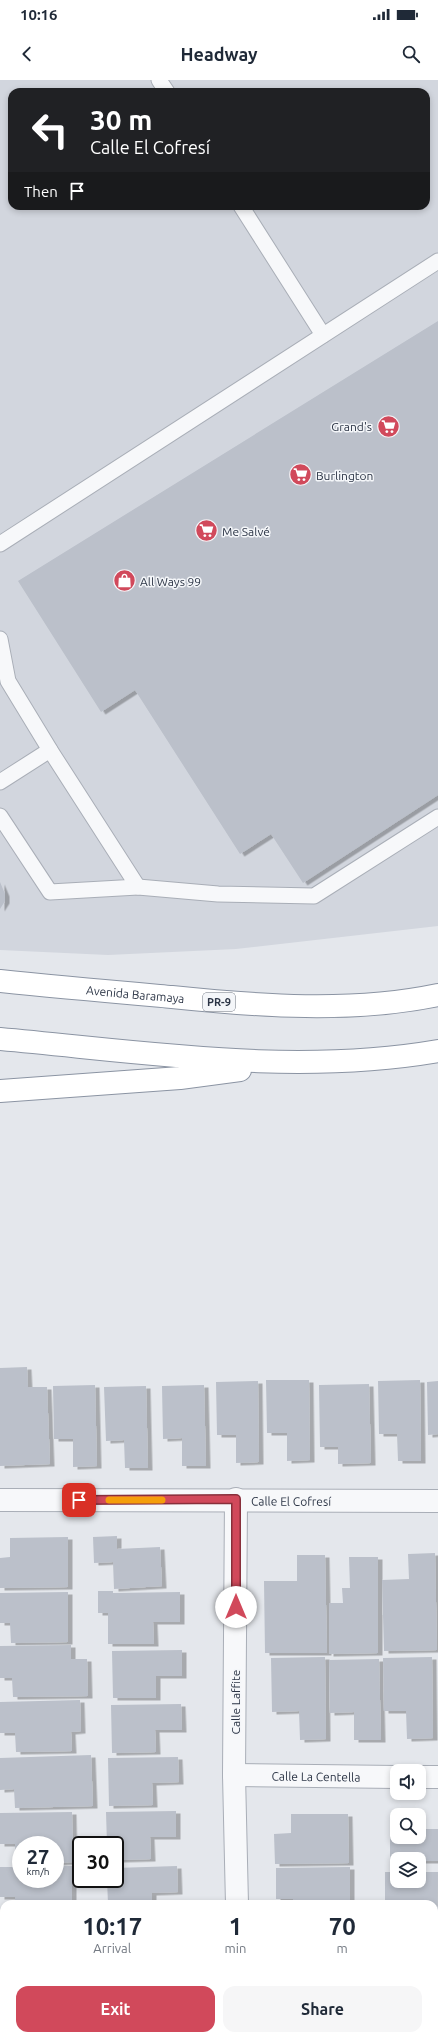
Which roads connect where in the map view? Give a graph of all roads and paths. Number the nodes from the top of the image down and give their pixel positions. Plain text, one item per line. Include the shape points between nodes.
1 (244, 210) edge
2 (438, 262) edge
3 (324, 335) junction
4 (0, 544) edge
5 (0, 639) edge
6 (50, 750) junction
7 (0, 782) edge
8 (0, 816) edge
9 (438, 817) edge
10 (138, 887) junction
11 (0, 981) edge
12 (433, 994) edge
13 (0, 1039) edge
14 (438, 1051) edge
15 (298, 1063) junction
16 (0, 1092) edge
17 (236, 1499) junction
18 (0, 1500) edge
19 (438, 1500) edge
20 (234, 1775) junction
21 (390, 1777) edge
22 (426, 1777) edge
23 (438, 1777) edge
24 (237, 1900) edge

1 - 3 lane
2 - 3 lane
3 - 4 lane
5 - 6 lane via 8,681
6 - 7 lane
6 - 10 lane
8 - 10 lane via 50,892
9 - 10 lane via 314,896 218,894
11 - 12 highway, Avenida Baramaya / PR-9 via 259,1005 330,1006
13 - 15 highway via 218,1059
14 - 15 highway via 356,1061
15 - 16 highway via 180,1078
17 - 18 street, Calle El Cofresí
17 - 19 street, Calle El Cofresí
17 - 20 street, Calle Laffite
20 - 21 street, Calle La Centella
20 - 24 street, Calle Laffite
22 - 23 street

